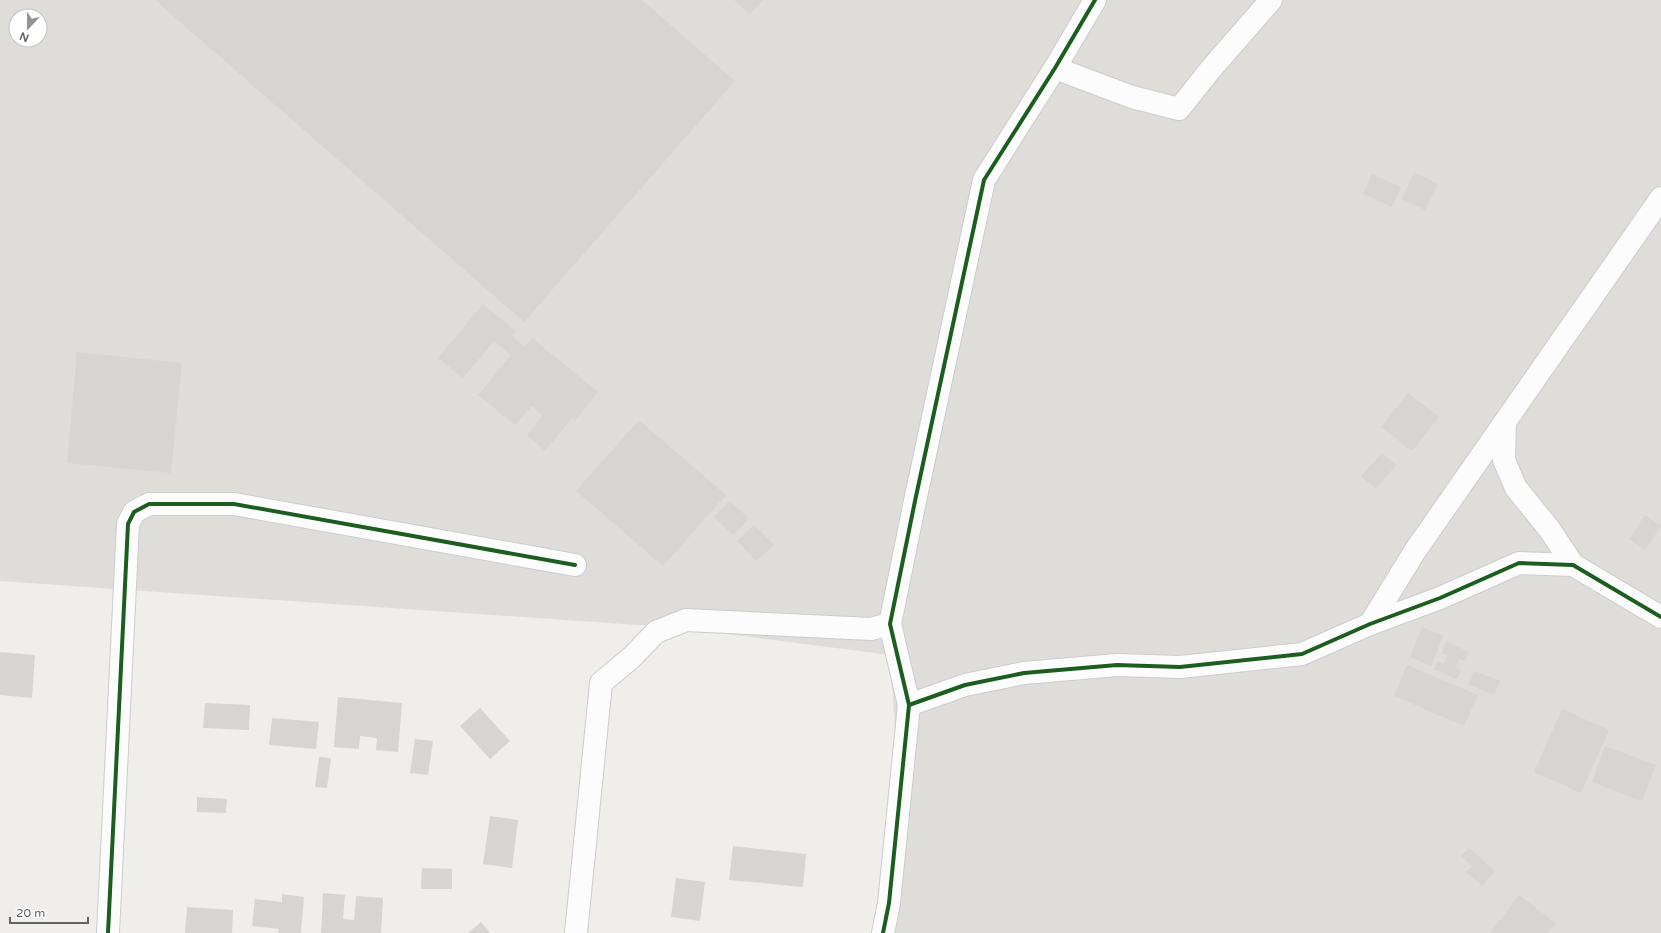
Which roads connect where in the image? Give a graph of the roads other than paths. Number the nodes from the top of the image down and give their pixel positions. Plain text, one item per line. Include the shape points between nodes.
1 (1095, 0) edge
2 (1271, 0) edge
3 (1055, 68) junction
4 (1661, 198) edge
5 (1505, 422) junction
6 (575, 565) dead end
7 (1573, 565) junction
8 (1659, 619) edge
9 (890, 624) junction
10 (1370, 624) junction
11 (909, 705) junction
12 (108, 933) edge
13 (576, 933) edge
14 (883, 933) edge

1 - 3 street
2 - 3 street via 1179,109 1132,97
3 - 9 street via 984,180
4 - 5 street
5 - 7 street via 1504,460 1516,488 1550,530
5 - 10 street via 1416,551
6 - 12 street via 234,504 149,504 134,512 128,524
7 - 8 street
7 - 10 street via 1519,563 1440,598
9 - 11 street
9 - 13 street via 872,629 686,620 656,632 632,657 601,683
10 - 11 street via 1302,654 1180,668 1117,665 1024,673 965,685
11 - 14 street via 889,903

